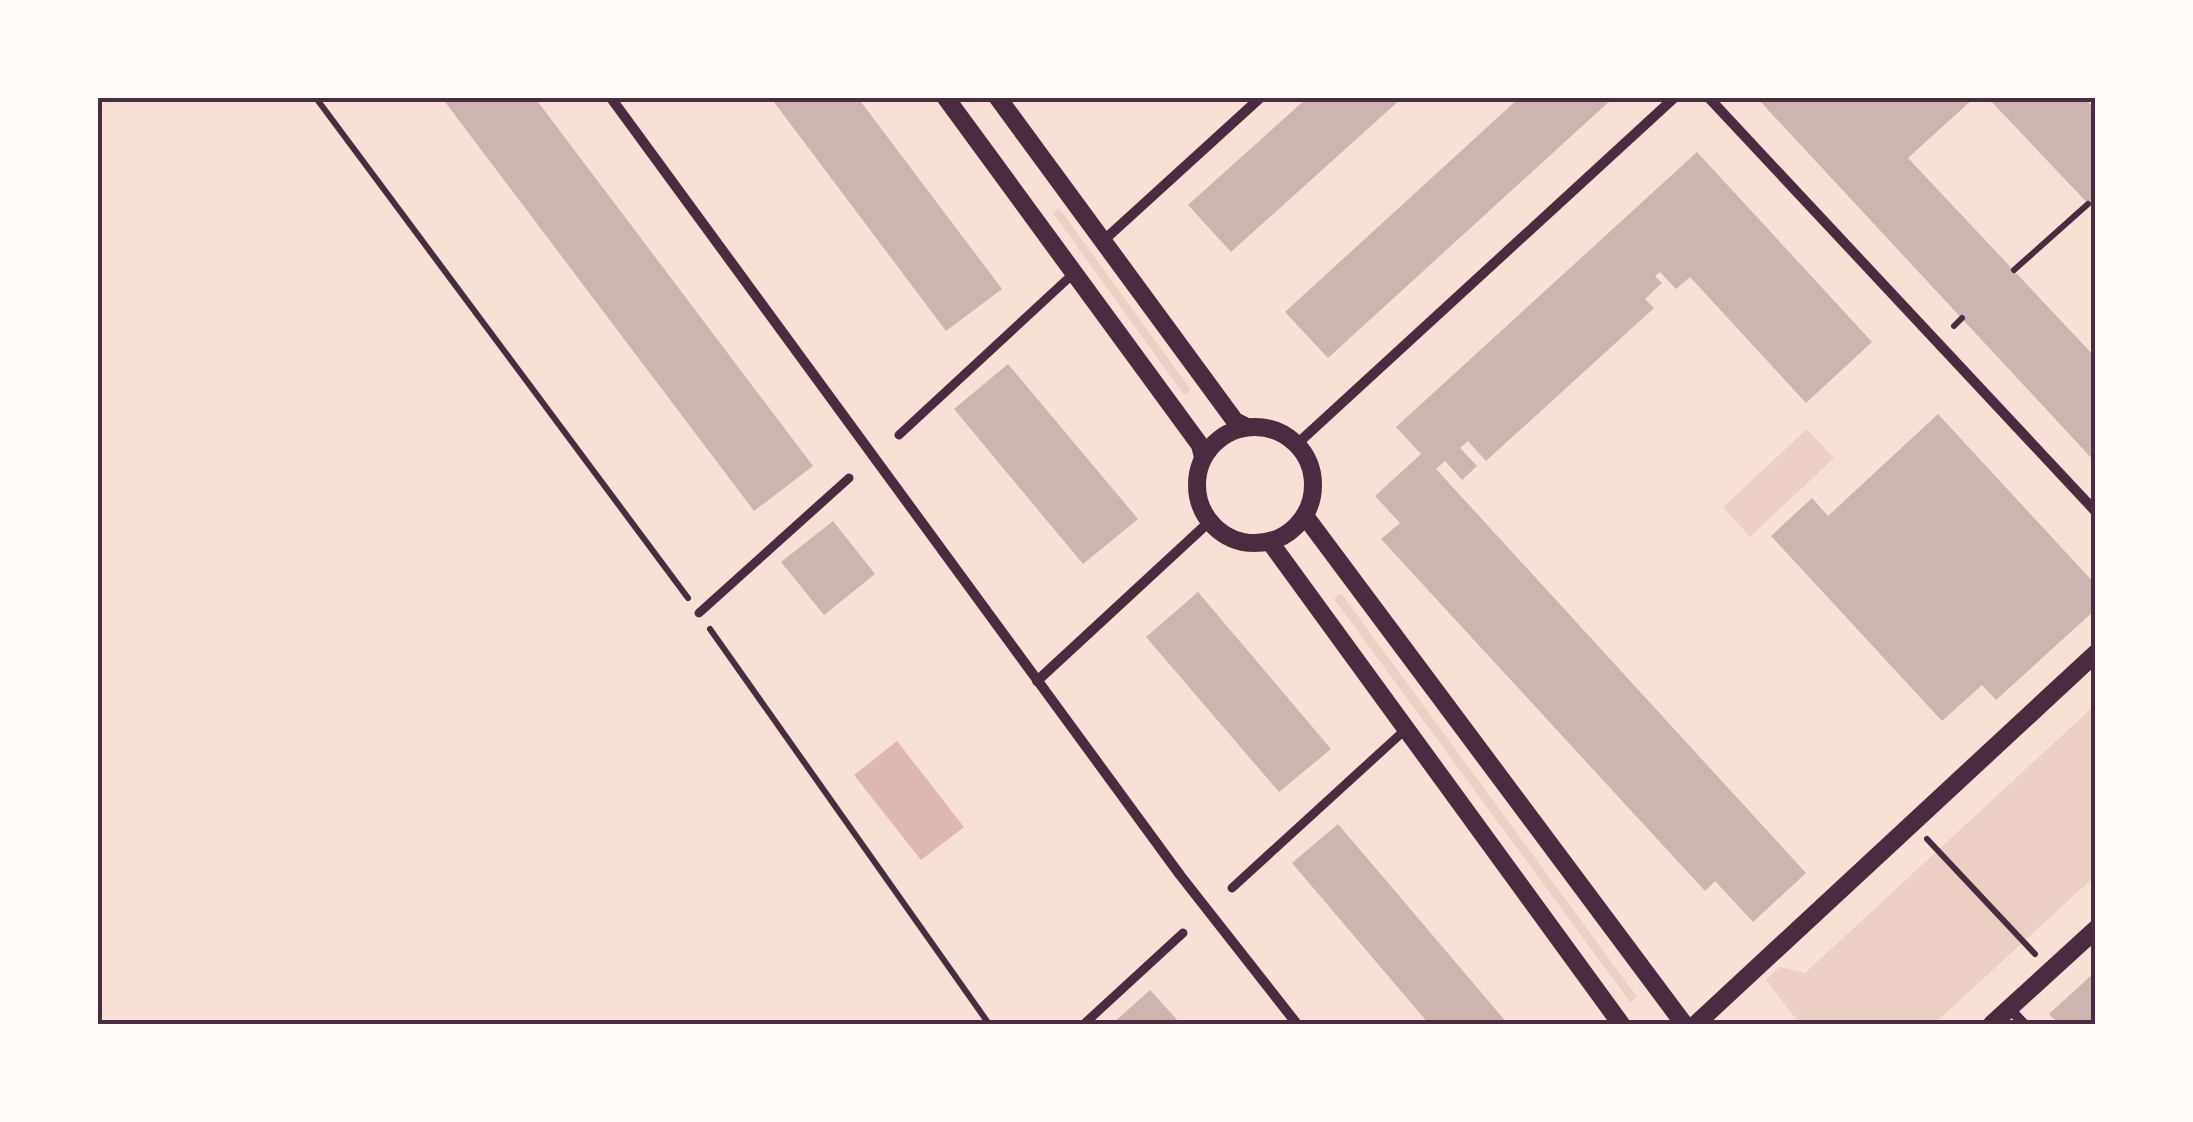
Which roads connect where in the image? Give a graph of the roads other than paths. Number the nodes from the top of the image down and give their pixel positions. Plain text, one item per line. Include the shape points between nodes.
1 (610, 98) edge
2 (946, 98) edge
3 (998, 98) edge
4 (1260, 98) edge
5 (1674, 98) edge
6 (1709, 98) edge
7 (1102, 241) junction
8 (1074, 273) junction
9 (1246, 427) junction
10 (899, 436) dead end
11 (1296, 444) junction
12 (1203, 457) junction
13 (849, 478) dead end
14 (2096, 512) edge
15 (1305, 516) junction
16 (1209, 522) junction
17 (1270, 542) junction
18 (699, 613) road end
19 (2096, 653) edge
20 (1037, 681) junction
21 (1406, 729) junction
22 (1232, 888) dead end
23 (2096, 929) edge
24 (1183, 933) dead end
25 (2009, 1008) junction
26 (1084, 1024) edge
27 (1296, 1024) edge
28 (1621, 1024) edge
29 (1684, 1024) edge
30 (1696, 1024) edge
31 (1992, 1024) edge
32 (2024, 1024) edge

1 - 20 street
2 - 8 street
3 - 7 street
4 - 7 street
5 - 11 street
6 - 14 street
7 - 9 street via 1235,422
8 - 10 street
8 - 12 street
9 - 11 street via 1278,432
9 - 12 street via 1222,437
11 - 15 street via 1314,485
12 - 16 street via 1196,485
13 - 18 street
15 - 17 street
15 - 29 street
16 - 17 street via 1228,537
16 - 20 street
17 - 21 street
19 - 30 street
20 - 27 street
21 - 22 street
21 - 28 street
23 - 25 street
24 - 26 street
25 - 31 street
25 - 32 street

